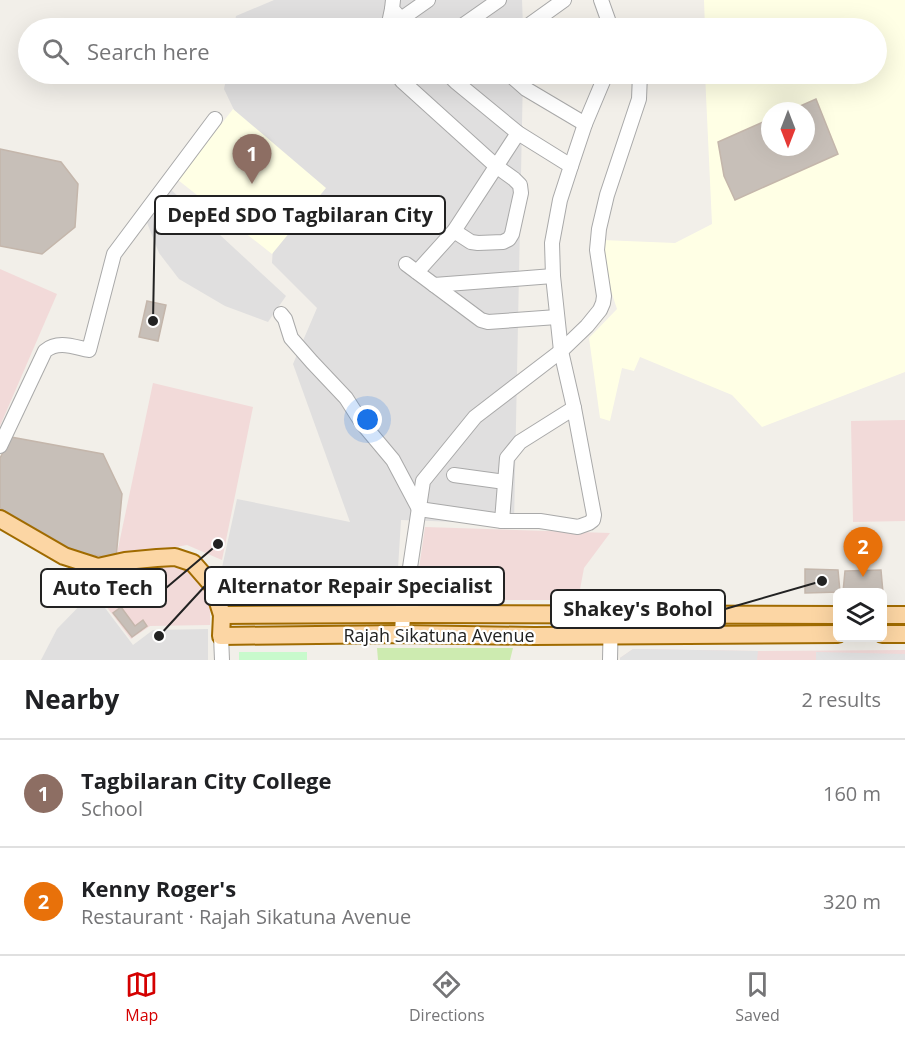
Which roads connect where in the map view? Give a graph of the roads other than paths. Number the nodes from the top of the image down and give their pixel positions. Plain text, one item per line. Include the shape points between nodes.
1 (428, 0) edge
2 (499, 0) edge
3 (564, 0) edge
4 (601, 0) edge
5 (399, 14) edge
6 (473, 18) edge
7 (539, 18) edge
8 (607, 18) edge
9 (405, 84) edge
10 (466, 84) edge
11 (520, 84) edge
12 (602, 84) edge
13 (640, 84) edge
14 (215, 119) dead end
15 (585, 124) junction
16 (518, 133) junction
17 (496, 166) junction
18 (571, 166) junction
19 (454, 231) junction
20 (553, 276) junction
21 (434, 285) junction
22 (280, 314) dead end
23 (557, 317) junction
24 (561, 351) junction
25 (574, 408) junction
26 (0, 446) edge
27 (454, 475) dead end
28 (505, 482) junction
29 (419, 509) junction
30 (0, 519) edge
31 (502, 521) junction
32 (403, 614) junction
33 (584, 614) junction
34 (611, 614) junction
35 (222, 615) junction
36 (833, 615) edge
37 (887, 615) edge
38 (905, 615) edge
39 (402, 634) junction
40 (833, 634) edge
41 (887, 634) edge
42 (905, 634) edge
43 (583, 635) junction
44 (610, 635) junction
45 (221, 636) junction
46 (222, 660) edge
47 (610, 660) edge

1 - 5 street
2 - 6 street
3 - 7 street
4 - 8 street
9 - 17 street
10 - 16 street
11 - 15 street
12 - 15 street
13 - 24 street via 639,99 599,229 597,250 603,303 587,326
14 - 26 street via 114,254 90,350 58,344 45,351
15 - 18 street
16 - 17 street
16 - 18 street
17 - 19 street
17 - 19 street via 520,185 509,239 471,243
18 - 20 street via 552,243
19 - 21 street via 411,268
20 - 21 street
20 - 23 street
21 - 23 street via 488,322
22 - 29 street via 291,338 346,398 393,460
23 - 24 street
24 - 25 street
24 - 29 street via 475,417 423,481
25 - 28 street via 520,442 507,459
25 - 31 street via 593,520 578,527
27 - 28 street
28 - 31 street
29 - 31 street
29 - 32 street
30 - 35 main road via 64,556 98,567 175,557 193,562 213,586
32 - 33 main road
32 - 35 main road
32 - 39 street
33 - 34 main road
33 - 43 main road
34 - 36 main road
34 - 44 street
35 - 45 main road
37 - 38 main road
39 - 43 main road, Rajah Sikatuna Avenue
39 - 45 main road, Rajah Sikatuna Avenue
40 - 44 main road, Rajah Sikatuna Avenue
41 - 42 main road
43 - 44 main road, Rajah Sikatuna Avenue
44 - 47 street
45 - 46 street

